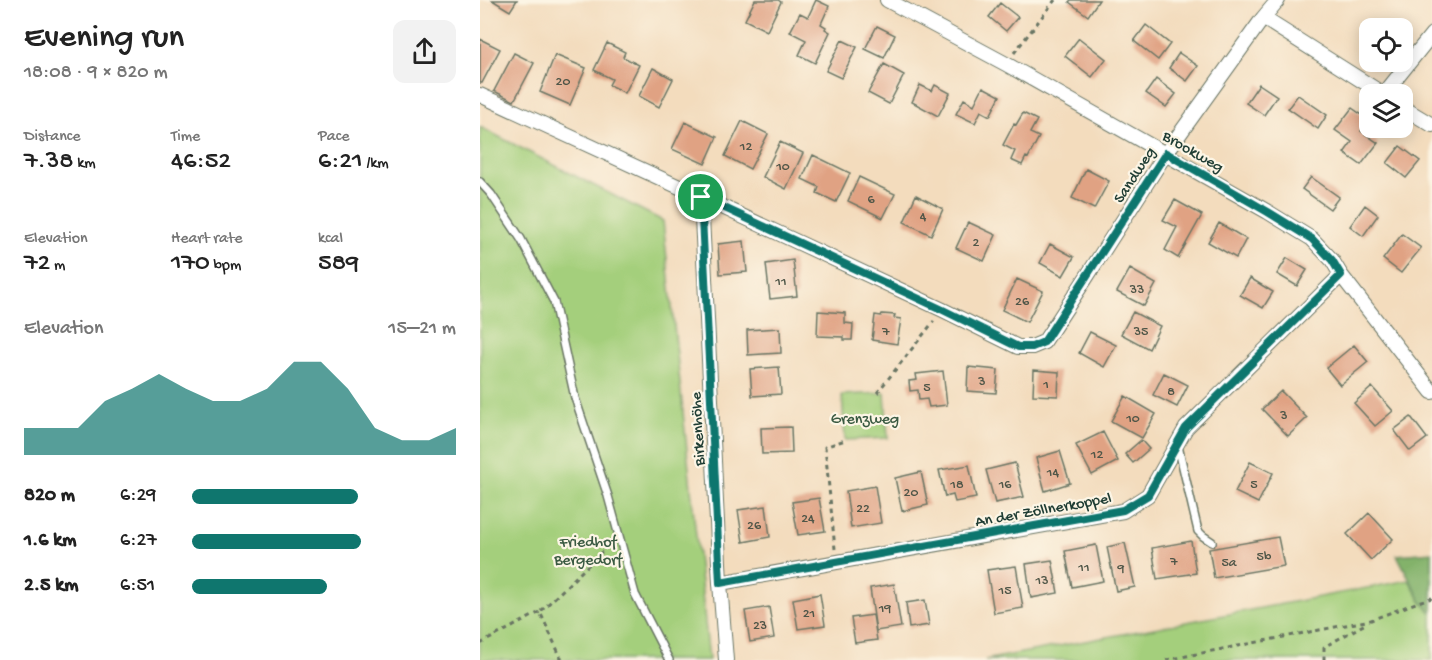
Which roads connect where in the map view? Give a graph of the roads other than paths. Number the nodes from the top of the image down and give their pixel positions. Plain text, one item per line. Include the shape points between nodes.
1 (887, 0) edge
2 (1278, 0) edge
3 (1263, 18) junction
4 (1432, 34) edge
5 (1367, 84) edge
6 (1391, 84) edge
7 (480, 95) edge
8 (1413, 114) edge
9 (1432, 125) edge
10 (1166, 153) junction
11 (480, 182) edge
12 (701, 197) junction
13 (1341, 275) junction
14 (1432, 392) edge
15 (1178, 444) junction
16 (1212, 542) dead end
17 (720, 583) junction
18 (669, 660) edge
19 (726, 660) edge

1 - 10 street, Brookweg
2 - 3 street, Sandweg
3 - 5 street
3 - 10 street, Sandweg
4 - 6 street
7 - 12 street
8 - 9 street
10 - 12 street, Sandweg via 1044,342 1032,347 1018,347
10 - 13 street, Brookweg via 1312,239
11 - 18 lane via 521,239 554,302 575,398 636,594
12 - 17 street, Birkenhöhe
13 - 14 street, Brookweg
13 - 15 street, An der Zöllnerkoppel via 1186,428
15 - 16 lane via 1198,531
15 - 17 street, An der Zöllnerkoppel via 1148,495 1123,510
17 - 19 street, Birkenhöhe

